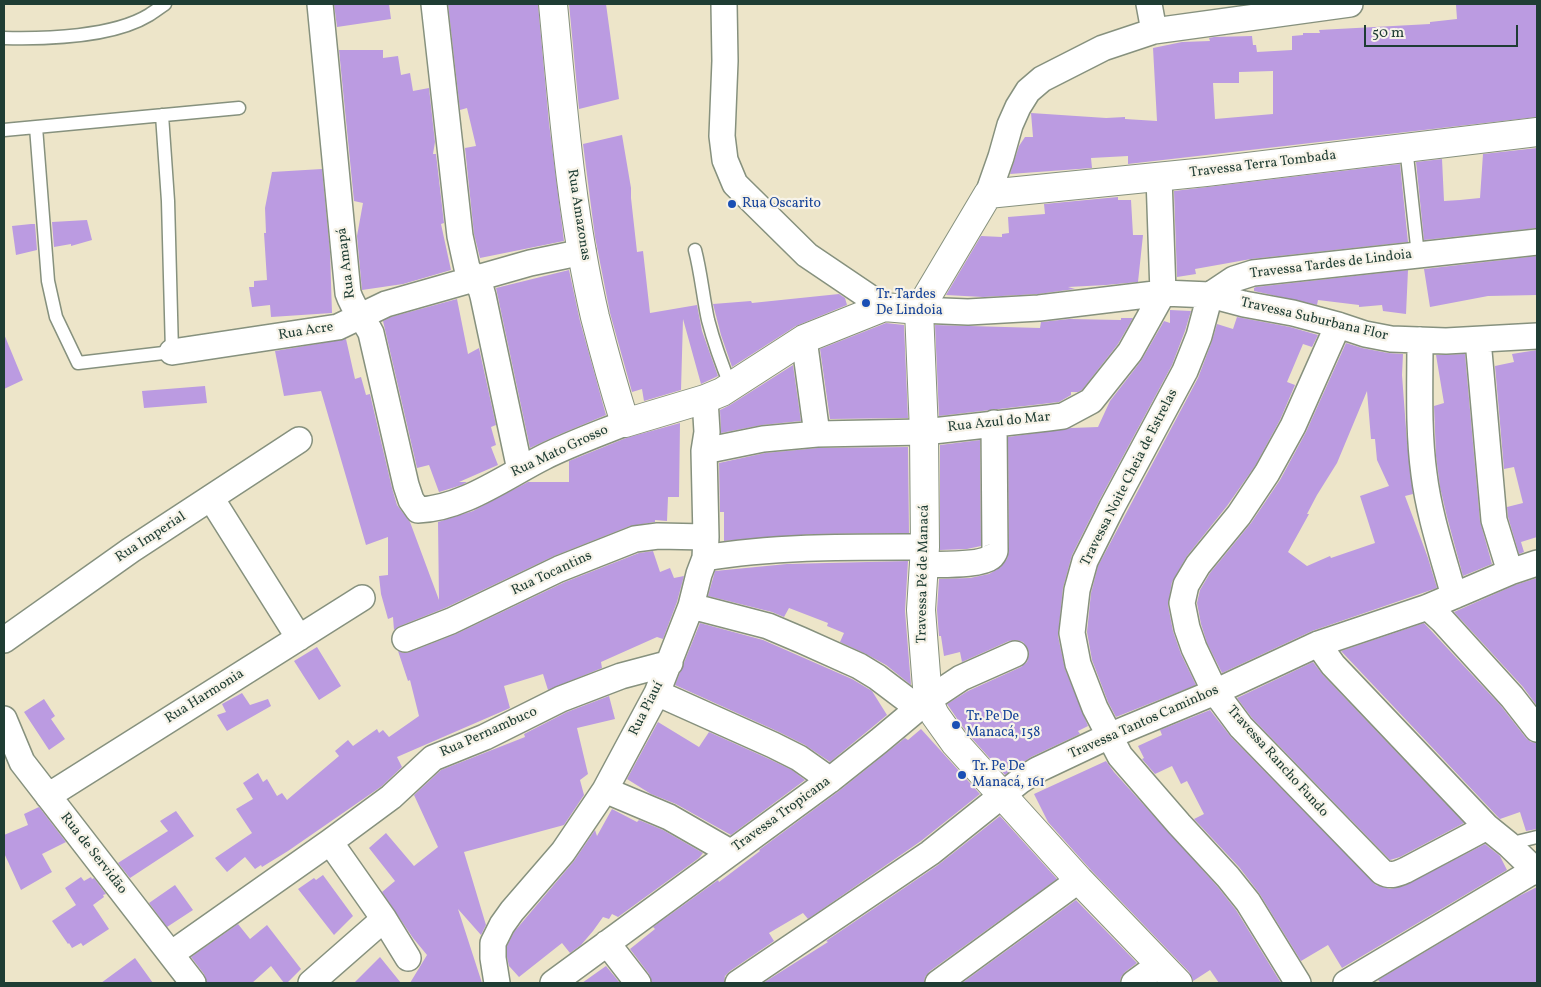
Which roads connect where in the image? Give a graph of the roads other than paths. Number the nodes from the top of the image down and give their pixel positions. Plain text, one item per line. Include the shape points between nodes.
1 (165, 4) edge
2 (320, 4) edge
3 (434, 4) edge
4 (553, 4) edge
5 (724, 4) edge
6 (1149, 4) edge
7 (1350, 4) edge
8 (1154, 31) junction
9 (4, 38) edge
10 (239, 108) dead end
11 (162, 115) junction
12 (36, 126) junction
13 (4, 130) edge
14 (1537, 132) edge
15 (1406, 147) junction
16 (1158, 177) junction
17 (988, 194) junction
18 (1537, 242) edge
19 (695, 250) dead end
20 (583, 252) junction
21 (1418, 255) junction
22 (473, 279) junction
23 (1163, 294) junction
24 (1210, 295) junction
25 (884, 307) junction
26 (919, 310) junction
27 (361, 317) junction
28 (1338, 325) junction
29 (1537, 336) edge
30 (804, 338) junction
31 (1420, 340) junction
32 (1478, 340) junction
33 (172, 352) junction
34 (731, 387) junction
35 (705, 399) junction
36 (625, 423) junction
37 (994, 423) junction
38 (924, 432) junction
39 (817, 434) junction
40 (300, 440) dead end
41 (704, 451) junction
42 (520, 470) junction
43 (211, 498) junction
44 (418, 510) joint
45 (705, 547) junction
46 (925, 556) junction
47 (1537, 563) edge
48 (1510, 572) junction
49 (1454, 596) junction
50 (362, 598) dead end
51 (691, 606) junction
52 (1428, 607) junction
53 (299, 638) junction
54 (405, 639) dead end
55 (4, 640) edge
56 (1318, 644) junction
57 (1015, 654) dead end
58 (670, 663) junction
59 (1215, 692) junction
60 (657, 693) junction
61 (923, 704) junction
62 (4, 719) edge
63 (1537, 729) edge
64 (1109, 736) junction
65 (830, 780) junction
66 (605, 790) junction
67 (1002, 794) junction
68 (48, 796) junction
69 (1487, 827) junction
70 (1537, 837) edge
71 (330, 842) junction
72 (1508, 844) junction
73 (730, 852) junction
74 (1536, 871) edge
75 (1079, 880) junction
76 (384, 919) junction
77 (608, 943) junction
78 (172, 954) junction
79 (408, 958) dead end
80 (1169, 974) edge
81 (193, 983) edge
82 (311, 983) edge
83 (497, 983) edge
84 (553, 983) edge
85 (638, 983) edge
86 (738, 983) edge
87 (938, 983) edge
88 (1134, 983) edge
89 (1298, 983) edge
90 (1346, 983) edge

1 - 9 lane via 148,16 120,27 40,39
2 - 27 street, Rua Amapá via 348,293
3 - 22 street via 460,236
4 - 20 street, Rua Amazonas via 562,104
5 - 25 street via 722,136 725,160 735,184 807,255
6 - 8 street
7 - 8 street
8 - 17 street via 1103,48 1042,79 1028,91 1010,125
10 - 11 lane
11 - 12 lane
11 - 33 lane
12 - 13 lane
12 - 33 lane, Rua Acre via 48,282 56,317 78,363
14 - 15 street, Travessa Terra Tombada
15 - 16 street, Travessa Terra Tombada
15 - 21 lane
16 - 17 street, Travessa Terra Tombada
16 - 23 street
17 - 26 street
18 - 21 street, Travessa Tardes de Lindoia
19 - 34 lane via 708,319
20 - 22 street, Rua Acre
20 - 36 street, Rua Amazonas via 595,316
21 - 24 street, Travessa Tardes de Lindoia via 1245,275
22 - 27 street, Rua Acre via 386,304
22 - 42 street via 483,296
23 - 24 street
23 - 26 street via 1039,308 968,312
23 - 37 street, Rua Azul do Mar via 1130,352 1091,401 1063,416
24 - 28 street, Travessa Suburbana Flor
24 - 64 street, Travessa Noite Cheia de Estrelas via 1185,371 1112,506 1085,561 1077,590 1072,615 1073,644 1095,708
25 - 26 street
25 - 30 street, Rua Mato Grosso
26 - 38 street, Travessa Pé de Manacá
27 - 33 street, Rua Acre via 338,327
27 - 44 street, Rua Amapá via 371,333 406,485
28 - 31 street, Travessa Suburbana Flor via 1391,339
28 - 59 street, Travessa Rancho Fundo via 1267,473 1186,585 1182,603 1187,628
29 - 32 street, Travessa Suburbana Flor
30 - 34 street, Rua Mato Grosso
30 - 39 street
31 - 32 street, Travessa Suburbana Flor
31 - 49 street via 1424,475
32 - 48 street via 1492,511
34 - 35 street, Rua Mato Grosso
35 - 36 street, Rua Mato Grosso
35 - 41 street, Rua Piauí via 707,432
36 - 42 street, Rua Mato Grosso via 545,456
37 - 38 street, Rua Azul do Mar
37 - 46 street, Rua Tocantins via 995,551 992,557 982,562 957,564
38 - 39 street, Rua Azul do Mar
38 - 46 street, Travessa Pé de Manacá
39 - 41 street, Rua Azul do Mar via 762,439
40 - 43 street, Rua Imperial
41 - 45 street, Rua Piauí
42 - 44 street, Rua Mato Grosso via 448,505
43 - 53 street
43 - 55 street, Rua Imperial
45 - 46 street, Rua Tocantins via 726,554 777,551
45 - 51 street, Rua Piauí
45 - 54 street, Rua Tocantins via 658,536 635,538
46 - 61 street, Travessa Pé de Manacá via 921,610
47 - 48 street, Travessa Tantos Caminhos
48 - 49 street, Travessa Tantos Caminhos
49 - 52 street, Travessa Tantos Caminhos
50 - 53 street, Rua Harmonia
51 - 58 street, Rua Piauí
51 - 61 street via 768,626 859,666
52 - 56 street, Travessa Tantos Caminhos
52 - 63 street via 1512,697
53 - 68 street, Rua Harmonia
56 - 59 street, Travessa Tantos Caminhos
56 - 69 street via 1333,666
57 - 61 street, Travessa Tropicana via 961,678
58 - 60 street, Rua Piauí
58 - 71 street, Rua Pernambuco via 621,676 561,699 485,737 433,758
59 - 64 street, Travessa Tantos Caminhos
59 - 69 street, Travessa Rancho Fundo via 1241,727 1382,872 1394,875 1406,870
60 - 65 street via 772,744
60 - 66 street, Rua Piauí
61 - 65 street, Travessa Tropicana
61 - 67 street, Travessa Pé de Manacá
62 - 68 street, Rua de Servidão via 22,762
64 - 67 street, Travessa Tantos Caminhos via 1037,770
64 - 89 street, Travessa Noite Cheia de Estrelas via 1120,756 1248,902
65 - 73 street, Travessa Tropicana
66 - 73 street via 669,816
66 - 83 street, Rua Piauí via 563,852 502,925 493,943
67 - 75 street, Travessa Pé de Manacá
67 - 86 street, Travessa Tantos Caminhos via 930,853
68 - 78 street, Rua de Servidão
69 - 72 street
70 - 72 lane
71 - 76 street
71 - 78 street, Rua Pernambuco
72 - 74 street
73 - 77 street, Travessa Tropicana
74 - 90 street
75 - 80 street, Travessa Pé de Manacá
75 - 87 street
76 - 79 street
76 - 82 street
77 - 84 street, Travessa Tropicana
77 - 85 street
78 - 81 street, Rua de Servidão
80 - 88 street

